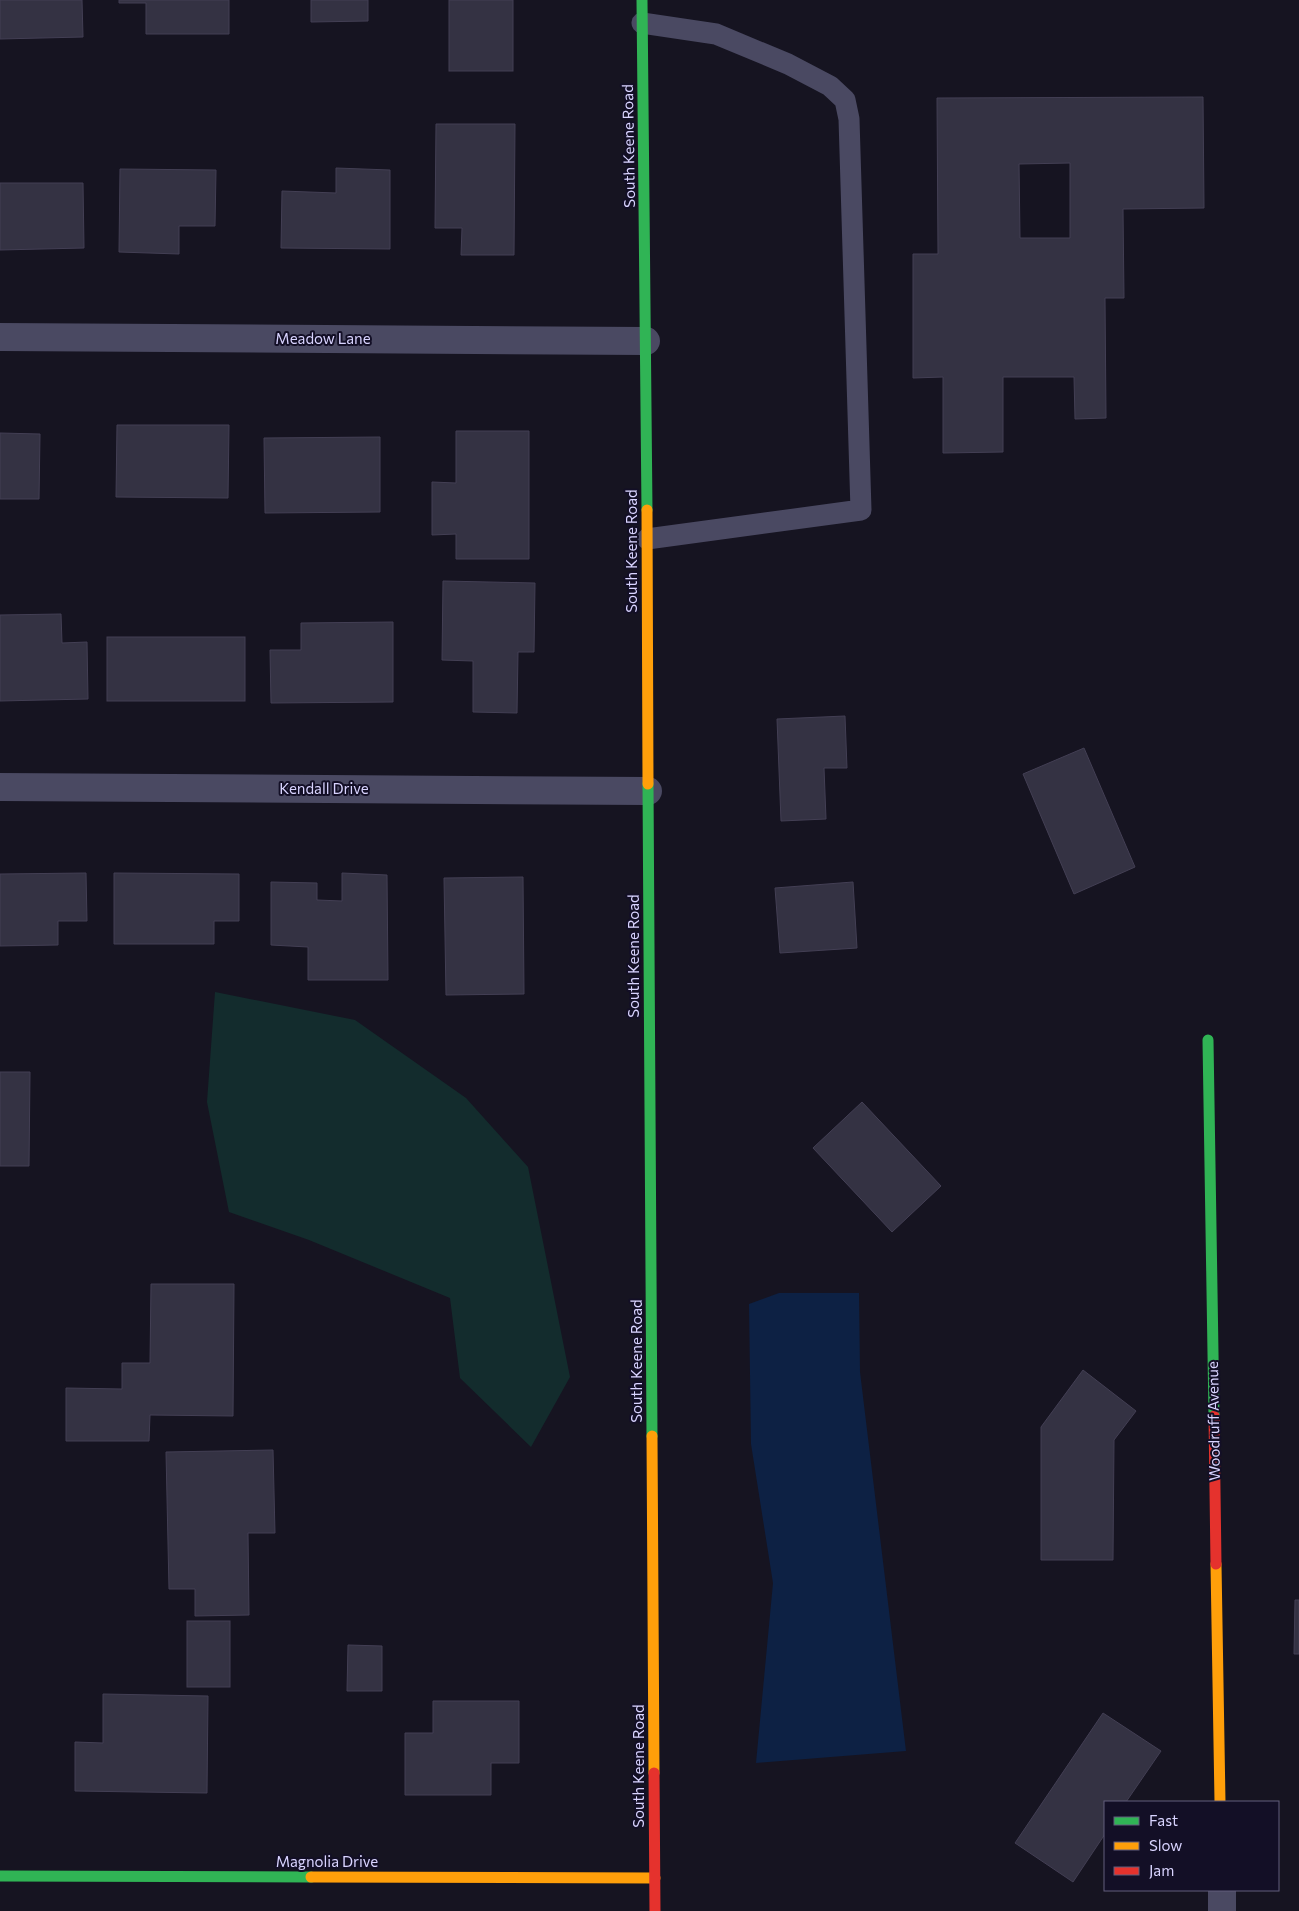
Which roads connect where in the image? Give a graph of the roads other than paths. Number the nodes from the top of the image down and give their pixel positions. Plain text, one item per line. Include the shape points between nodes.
1 (642, 0) edge
2 (642, 23) junction
3 (0, 337) edge
4 (646, 341) junction
5 (647, 539) junction
6 (0, 787) edge
7 (648, 791) junction
8 (1208, 1040) dead end
9 (1220, 1801) edge
10 (0, 1876) edge
11 (655, 1878) junction
12 (1222, 1891) edge
13 (655, 1911) edge
14 (1222, 1911) edge

1 - 2 main road, South Keene Road
2 - 4 main road, South Keene Road
2 - 5 lane via 716,34 788,64 830,86 845,100 849,119 861,510
3 - 4 street, Meadow Lane
4 - 5 main road, South Keene Road
5 - 7 main road, South Keene Road
6 - 7 street, Kendall Drive
7 - 11 main road, South Keene Road
8 - 9 main road, Woodruff Avenue
10 - 11 main road, Magnolia Drive
11 - 13 main road, South Keene Road
12 - 14 street

